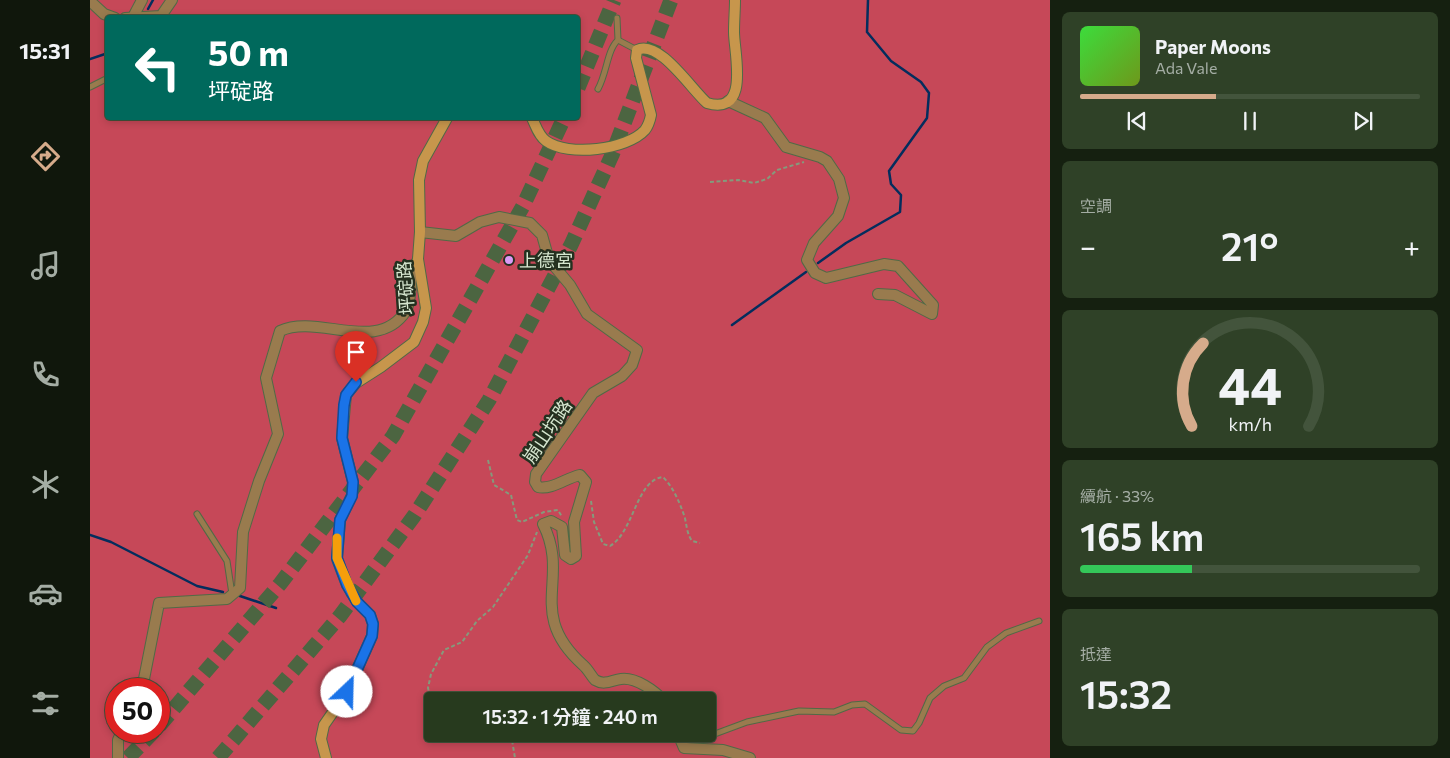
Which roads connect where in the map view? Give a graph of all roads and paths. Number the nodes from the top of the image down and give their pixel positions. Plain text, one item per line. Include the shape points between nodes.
1 (142, 0) edge
2 (172, 0) edge
3 (735, 0) edge
4 (90, 1) edge
5 (107, 15) edge
6 (134, 15) edge
7 (162, 15) edge
8 (617, 18) dead end
9 (618, 40) junction
10 (637, 50) junction
11 (105, 80) edge
12 (90, 87) edge
13 (598, 89) dead end
14 (728, 101) junction
15 (446, 120) edge
16 (533, 120) edge
17 (820, 157) junction
18 (710, 182) dead end
19 (420, 232) junction
20 (418, 258) junction
21 (878, 294) dead end
22 (488, 460) dead end
23 (586, 482) junction
24 (198, 514) dead end
25 (543, 524) junction
26 (562, 527) junction
27 (700, 543) dead end
28 (232, 594) junction
29 (1039, 621) dead end
30 (144, 678) edge
31 (429, 692) edge
32 (655, 692) edge
33 (716, 733) edge
34 (512, 742) edge
35 (682, 742) edge
36 (118, 743) edge
37 (118, 758) edge
38 (326, 758) edge
39 (515, 758) edge
40 (750, 758) edge

1 - 6 street
2 - 7 street
3 - 14 main road via 738,80 736,92
4 - 5 street
8 - 9 lane
9 - 10 lane
9 - 13 lane via 612,46 605,76
10 - 14 main road via 659,51 707,103
10 - 16 main road via 637,64 651,115 644,131 626,142 573,150 555,146 542,137
11 - 12 lane
14 - 17 street via 766,118 786,147
15 - 19 main road, 坪碇路 via 423,161 419,180
17 - 18 path via 777,170 767,179 754,183 738,180
17 - 21 street via 827,161 839,179 844,198 838,216 814,243 807,260 815,273 826,278 884,264 898,266 933,305 932,314 895,295
19 - 20 main road, 坪碇路
19 - 23 street, 崩山坑路 via 456,236 480,222 499,217 530,223 542,235 549,260 570,285 587,314 637,350 632,365 622,376 594,393 536,474 535,482 538,487 545,488 580,475
20 - 28 street via 407,309 394,324 372,333 293,325 280,331 266,378 278,434 243,532 240,588
20 - 38 main road, 坪碇路 via 426,308 414,342 381,368 356,382 346,395 342,438 353,482 352,496 340,520 337,558 347,585 373,624 372,636 347,692 324,724 321,739
22 - 26 path via 494,485 511,495 516,520 522,522 544,512 558,510 562,515
23 - 26 street via 574,522 576,556 570,559 565,555
23 - 27 path via 594,522 603,544 610,546 617,542 648,483 663,477 671,484 685,516 687,534 692,541
24 - 28 lane via 227,561
25 - 26 street via 551,522
25 - 31 path via 536,532 528,554 493,607 477,621 462,642 444,650 431,674
25 - 32 street via 551,540 554,564 550,592 554,628 568,652 586,667 595,680 606,683 622,678
28 - 30 street via 227,599 159,603
29 - 33 lane via 1006,633 987,647 964,678 944,686 930,698 913,731 901,730 865,704 834,712 799,711 746,722
34 - 39 path
35 - 40 street via 684,748 723,750
36 - 37 street

